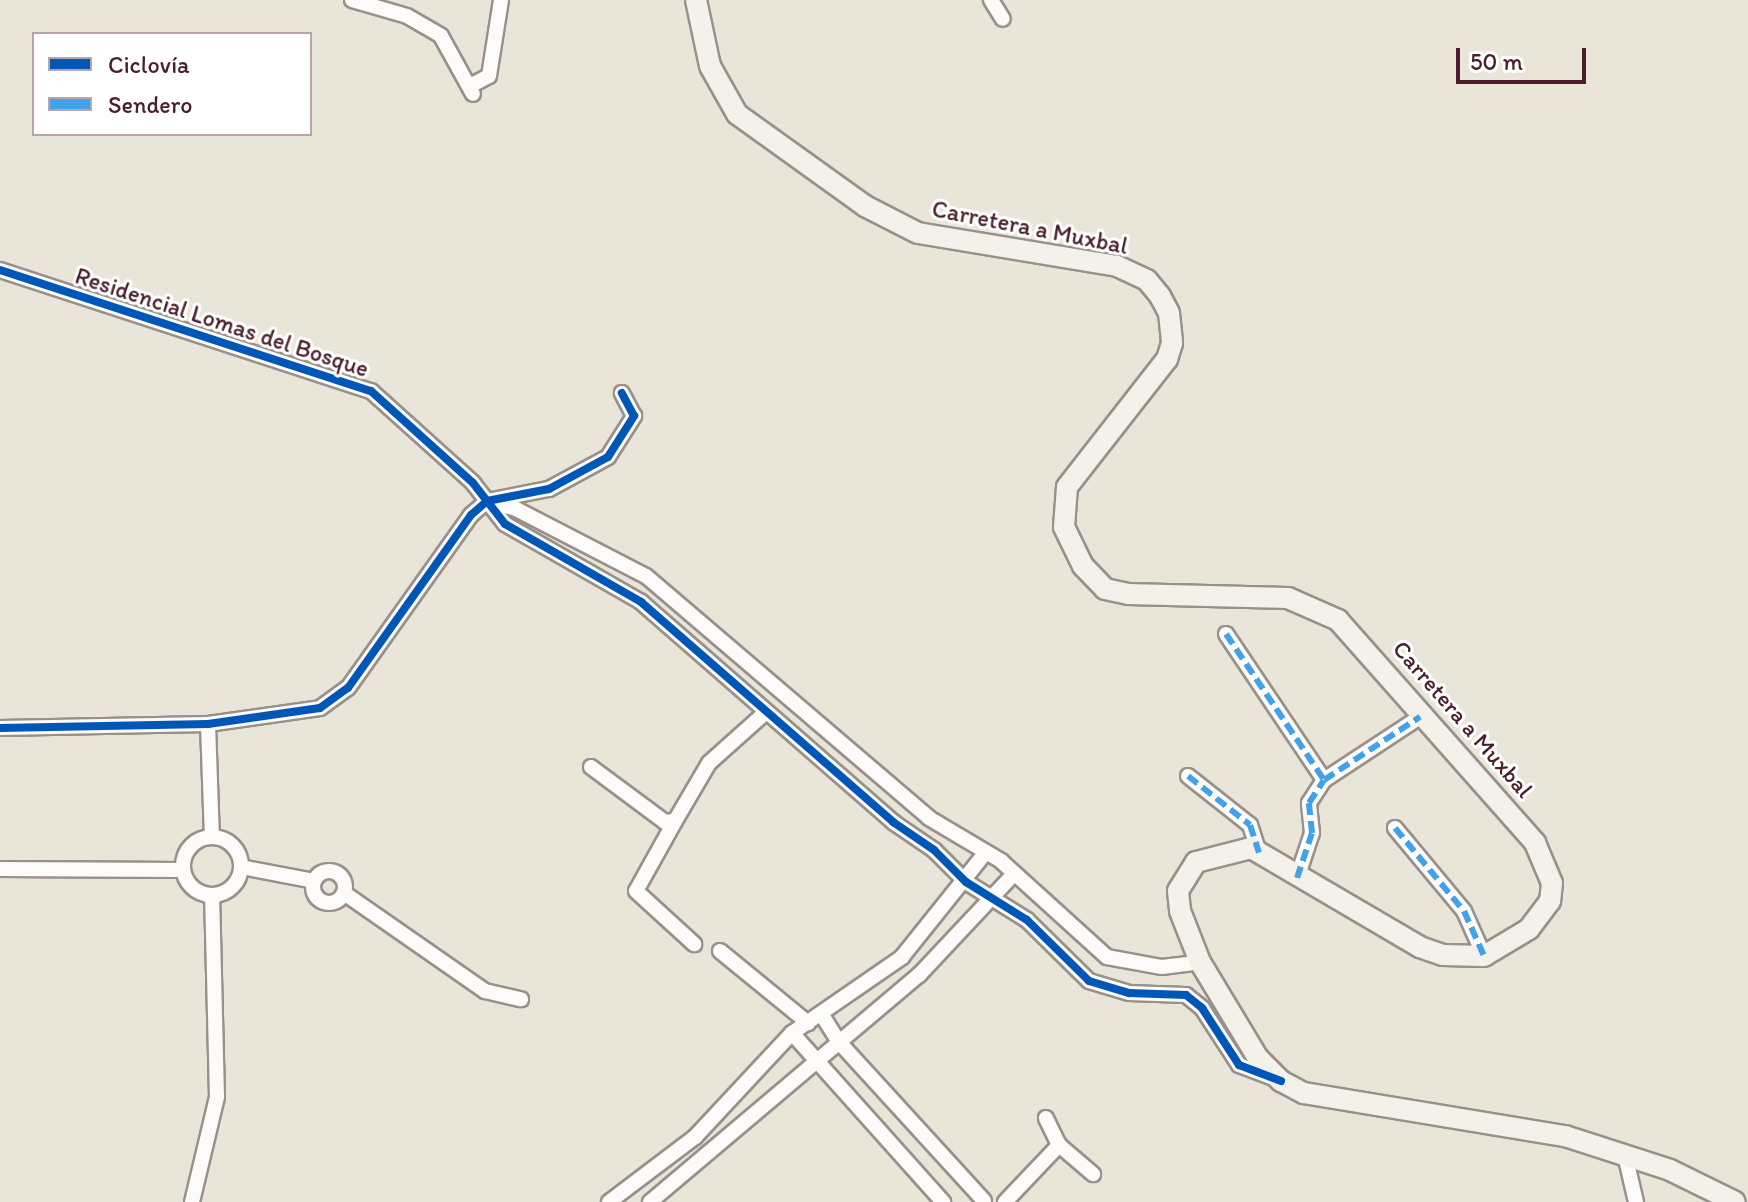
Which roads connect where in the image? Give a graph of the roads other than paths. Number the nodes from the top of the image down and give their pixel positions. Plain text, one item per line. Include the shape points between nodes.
1 (352, 0) edge
2 (501, 0) edge
3 (696, 0) edge
4 (991, 0) edge
5 (1003, 19) dead end
6 (0, 270) edge
7 (622, 393) dead end
8 (487, 501) junction
9 (1226, 634) dead end
10 (765, 713) junction
11 (1420, 717) junction
12 (208, 724) junction
13 (0, 728) edge
14 (591, 767) dead end
15 (1188, 776) dead end
16 (1324, 780) junction
17 (675, 821) junction
18 (1395, 828) dead end
19 (212, 837) junction
20 (986, 852) junction
21 (1259, 853) junction
22 (241, 867) junction
23 (0, 869) edge
24 (183, 870) junction
25 (1013, 875) junction
26 (1297, 878) junction
27 (314, 881) junction
28 (966, 882) junction
29 (344, 893) junction
30 (212, 895) junction
31 (994, 901) junction
32 (694, 944) dead end
33 (720, 951) dead end
34 (1484, 956) junction
35 (1200, 962) junction
36 (521, 999) dead end
37 (822, 1015) junction
38 (808, 1023) junction
39 (792, 1033) junction
40 (839, 1042) junction
41 (814, 1063) junction
42 (1281, 1081) junction
43 (1046, 1118) dead end
44 (1059, 1145) junction
45 (1625, 1155) junction
46 (1093, 1174) dead end
47 (192, 1202) edge
48 (609, 1202) edge
49 (650, 1202) edge
50 (943, 1202) edge
51 (968, 1202) edge
52 (985, 1202) edge
53 (1005, 1202) edge
54 (1636, 1202) edge
55 (1735, 1202) edge

1 - 2 street via 407,16 441,36 472,90 489,76
3 - 11 main road, Carretera a Muxbal via 710,66 737,114 865,206 918,233 1117,266 1147,280 1160,296 1169,313 1172,343 1167,359 1067,487 1064,527 1083,566 1105,589 1303,601 1353,631
4 - 5 street
6 - 8 street, Residencial Lomas del Bosque via 371,391
7 - 8 street via 634,416 608,457 549,489
8 - 10 street, Residencial Lomas del Bosque via 525,539 641,602
8 - 12 street via 335,699 304,713
8 - 20 street via 516,509 646,576 929,818
9 - 16 street
10 - 17 street via 709,763
10 - 28 street, Residencial Lomas del Bosque
11 - 16 street
11 - 34 main road, Carretera a Muxbal via 1510,811 1535,843 1552,883 1541,917 1510,944
12 - 13 street
12 - 19 street
14 - 17 street via 665,822
15 - 21 street via 1250,825
16 - 26 street via 1309,803 1312,833
17 - 32 street via 636,891
18 - 34 street via 1464,911
19 - 22 street via 229,843
19 - 24 street via 190,847
20 - 25 street
20 - 28 street
21 - 26 main road
21 - 35 main road via 1251,848 1212,855 1184,874 1178,891 1180,911
22 - 27 street
22 - 30 street via 235,883
23 - 24 street
24 - 30 street via 196,891
25 - 31 street
25 - 35 street via 1107,957 1162,967
26 - 34 main road via 1420,947 1443,955
27 - 29 street via 315,894 325,902
27 - 29 street via 323,871 337,873
28 - 31 street, Residencial Lomas del Bosque
28 - 37 street via 902,957
29 - 36 street via 485,991
30 - 47 street via 217,1097
31 - 40 street via 919,975
31 - 42 street, Residencial Lomas del Bosque via 1027,920 1089,981 1129,993 1186,995 1202,1008 1239,1065
33 - 38 street
35 - 42 main road via 1258,1058
37 - 38 street
37 - 40 street
38 - 39 street
39 - 41 street
39 - 48 street via 695,1137
40 - 41 street
40 - 52 street
41 - 49 street
41 - 50 street
42 - 45 main road via 1319,1097 1513,1124
43 - 44 street
44 - 46 street
44 - 53 street
45 - 54 street
45 - 55 main road
51 - 52 street

